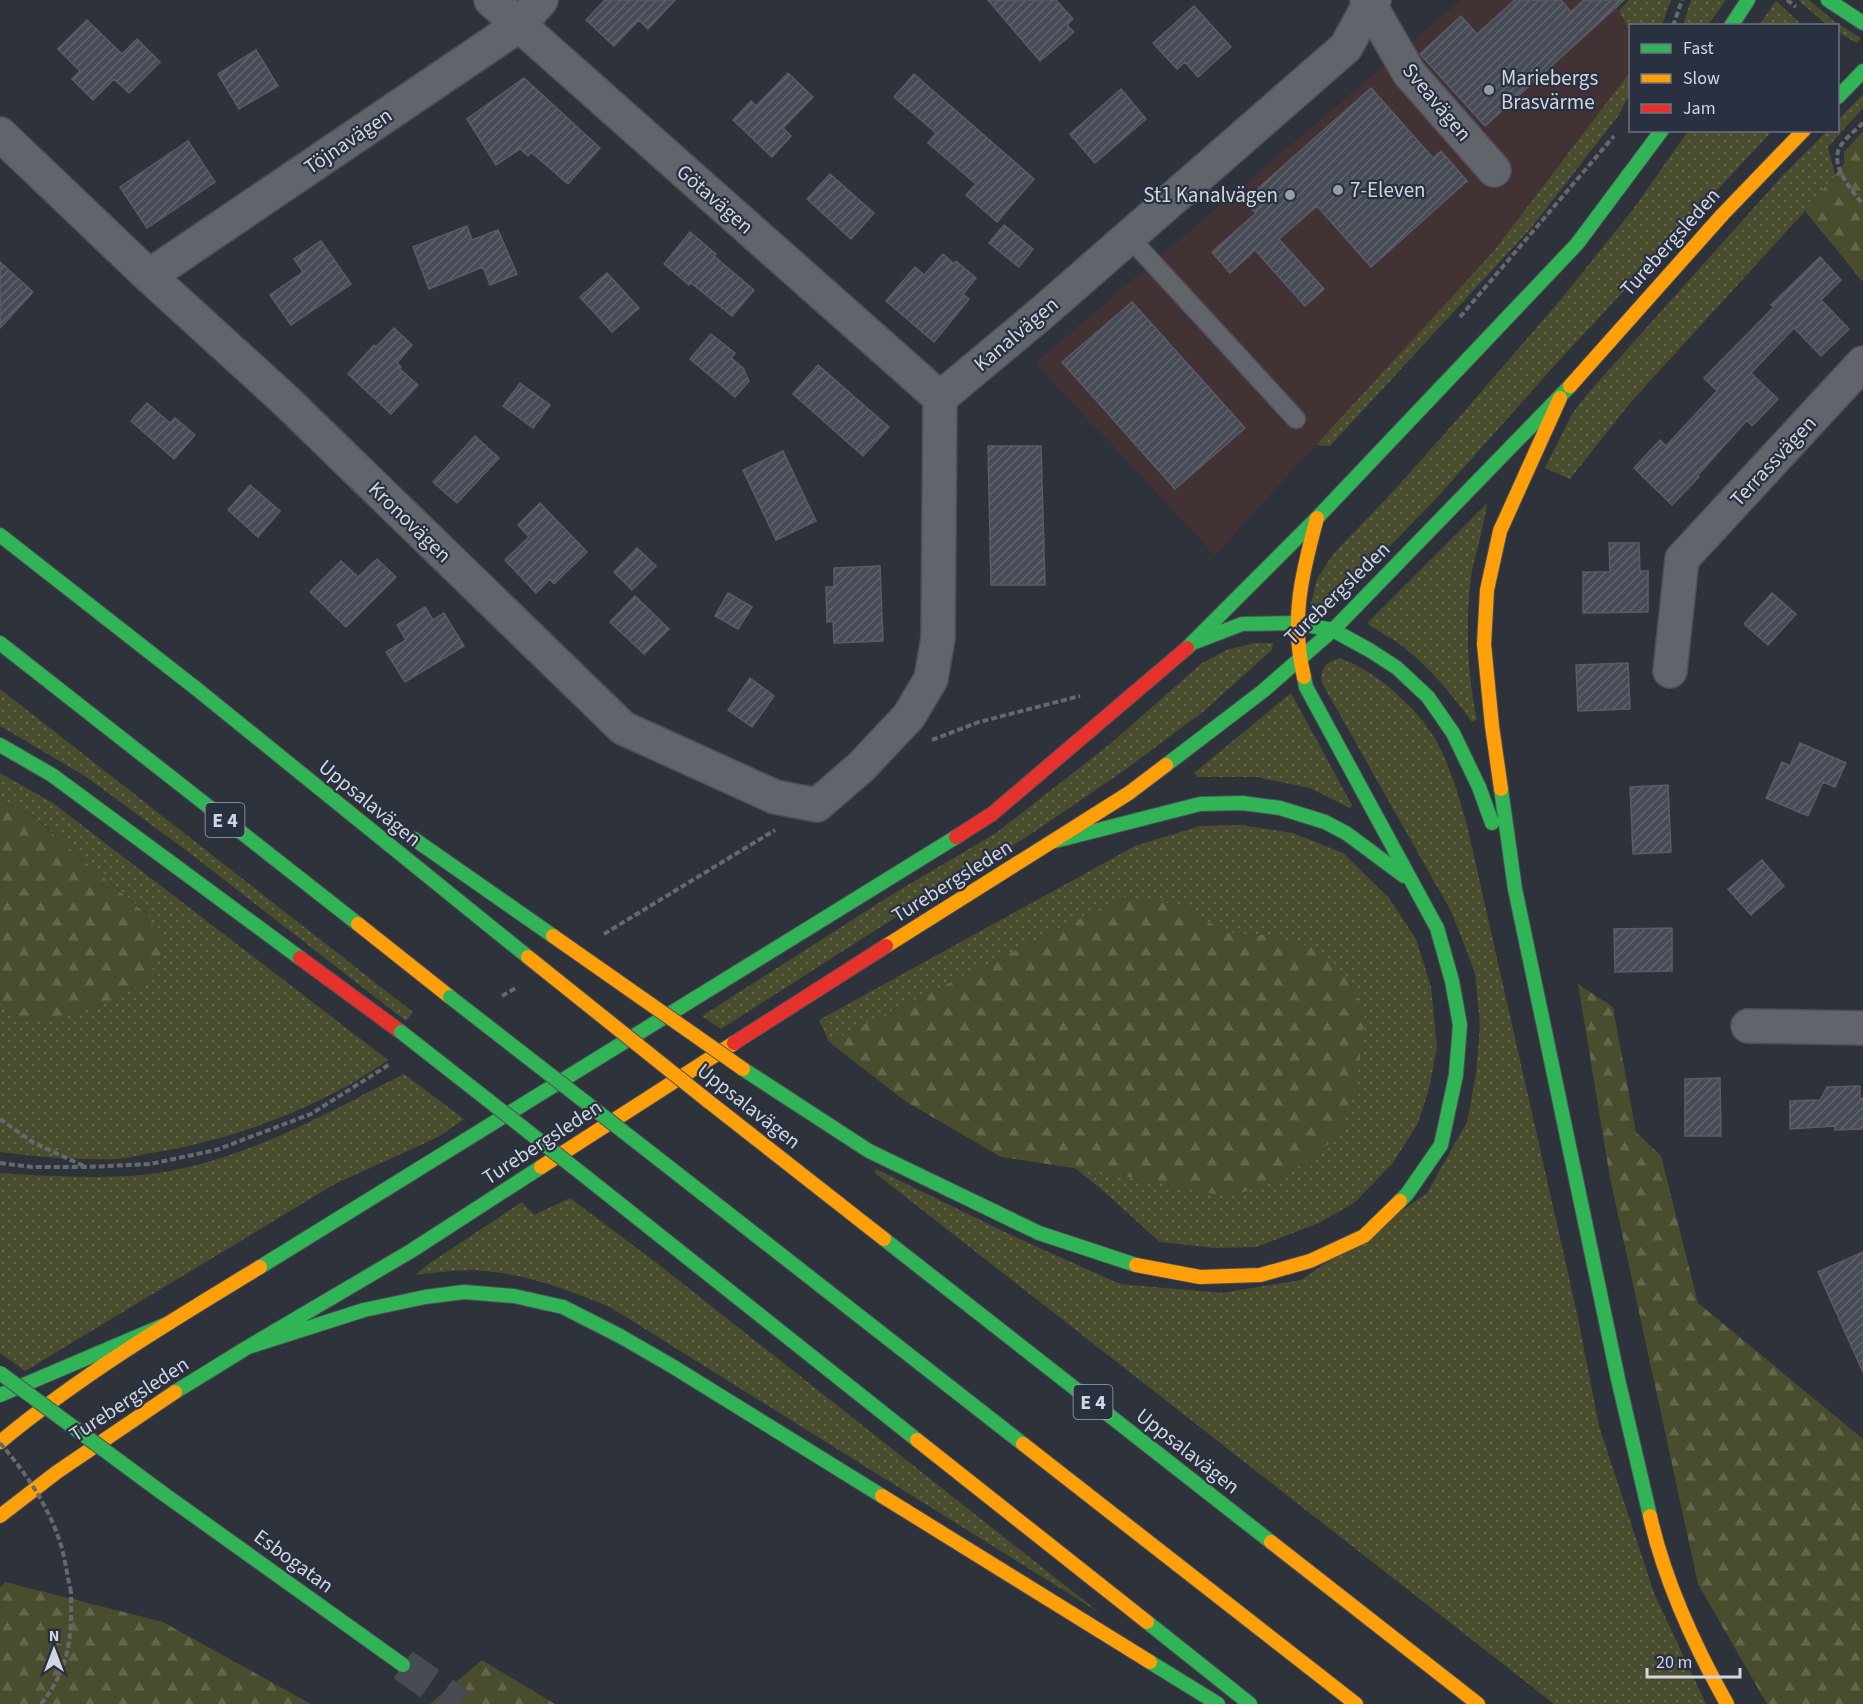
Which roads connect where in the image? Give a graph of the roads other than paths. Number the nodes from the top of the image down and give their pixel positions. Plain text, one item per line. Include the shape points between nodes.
1 (491, 0) edge
2 (541, 0) edge
3 (1748, 0) edge
4 (1828, 0) edge
5 (1370, 1) edge
6 (1863, 23) edge
7 (1732, 24) edge
8 (518, 26) junction
9 (1863, 71) edge
10 (1839, 96) edge
11 (1661, 132) edge
12 (1802, 132) edge
13 (0, 134) edge
14 (1494, 170) dead end
15 (1129, 237) junction
16 (149, 276) junction
17 (1863, 363) edge
18 (940, 398) junction
19 (1560, 398) junction
20 (1296, 419) dead end
21 (1317, 518) junction
22 (0, 535) edge
23 (1295, 623) junction
24 (1334, 630) junction
25 (1196, 642) junction
26 (0, 643) edge
27 (1298, 660) junction
28 (1670, 670) dead end
29 (198, 690) junction
30 (0, 745) edge
31 (351, 796) dead end
32 (399, 829) dead end
33 (1055, 841) junction
34 (1412, 882) junction
35 (1515, 889) junction
36 (1748, 1026) dead end
37 (1863, 1028) edge
38 (169, 1323) junction
39 (248, 1347) junction
40 (0, 1373) edge
41 (0, 1395) edge
42 (0, 1442) edge
43 (0, 1516) edge
44 (403, 1665) tunnel mouth
45 (1218, 1704) edge
46 (1250, 1704) edge
47 (1356, 1704) edge
48 (1478, 1704) edge
49 (1726, 1704) edge

1 - 8 street, Götavägen
2 - 8 street, Töjnavägen
3 - 7 main road
4 - 6 main road
5 - 14 street, Sveavägen via 1409,73
5 - 15 street, Kanalvägen via 1346,47
8 - 16 street, Töjnavägen
8 - 18 street, Götavägen
9 - 10 main road
11 - 21 main road, Turebergsleden via 1577,244
12 - 19 main road, Turebergsleden via 1723,214
13 - 16 street, Kronovägen
15 - 18 street, Kanalvägen
15 - 20 lane
16 - 18 street, Kronovägen via 284,399 622,728 775,797 817,805 861,767 909,716 930,679 938,638
17 - 28 street, Terrassvägen via 1682,559
19 - 24 main road, Turebergsleden
19 - 35 main road via 1500,531 1487,590 1484,644
21 - 23 main road via 1302,572
21 - 25 main road, Turebergsleden
22 - 29 main road, Uppsalavägen / E 4
23 - 24 main road
23 - 25 main road via 1242,624
23 - 27 main road
24 - 27 main road, Turebergsleden
24 - 35 main road via 1397,668 1428,697 1453,733 1479,787
25 - 38 main road, Turebergsleden via 992,814
26 - 47 main road, E 4, bridge
27 - 33 main road, Turebergsleden via 1129,793
27 - 34 main road via 1306,687
29 - 31 main road
29 - 48 main road, Uppsalavägen / E 4, bridge via 708,1101
30 - 46 main road, bridge via 52,775 400,1032
32 - 34 main road, bridge via 743,1069 869,1151 1039,1233 1136,1265 1200,1277 1260,1275 1310,1262 1364,1236 1407,1194 1441,1145 1456,1075 1460,1025 1437,928
33 - 34 main road via 1200,804 1242,803 1281,808 1324,822 1346,833
33 - 39 main road, Turebergsleden via 411,1251
35 - 49 main road via 1651,1523 1671,1587 1698,1652
36 - 37 street
38 - 41 main road
38 - 42 main road, Turebergsleden
39 - 43 main road, Turebergsleden via 147,1410
39 - 45 main road via 364,1310 464,1292 504,1295 563,1307 672,1366
40 - 44 main road, Esbogatan, bridge

